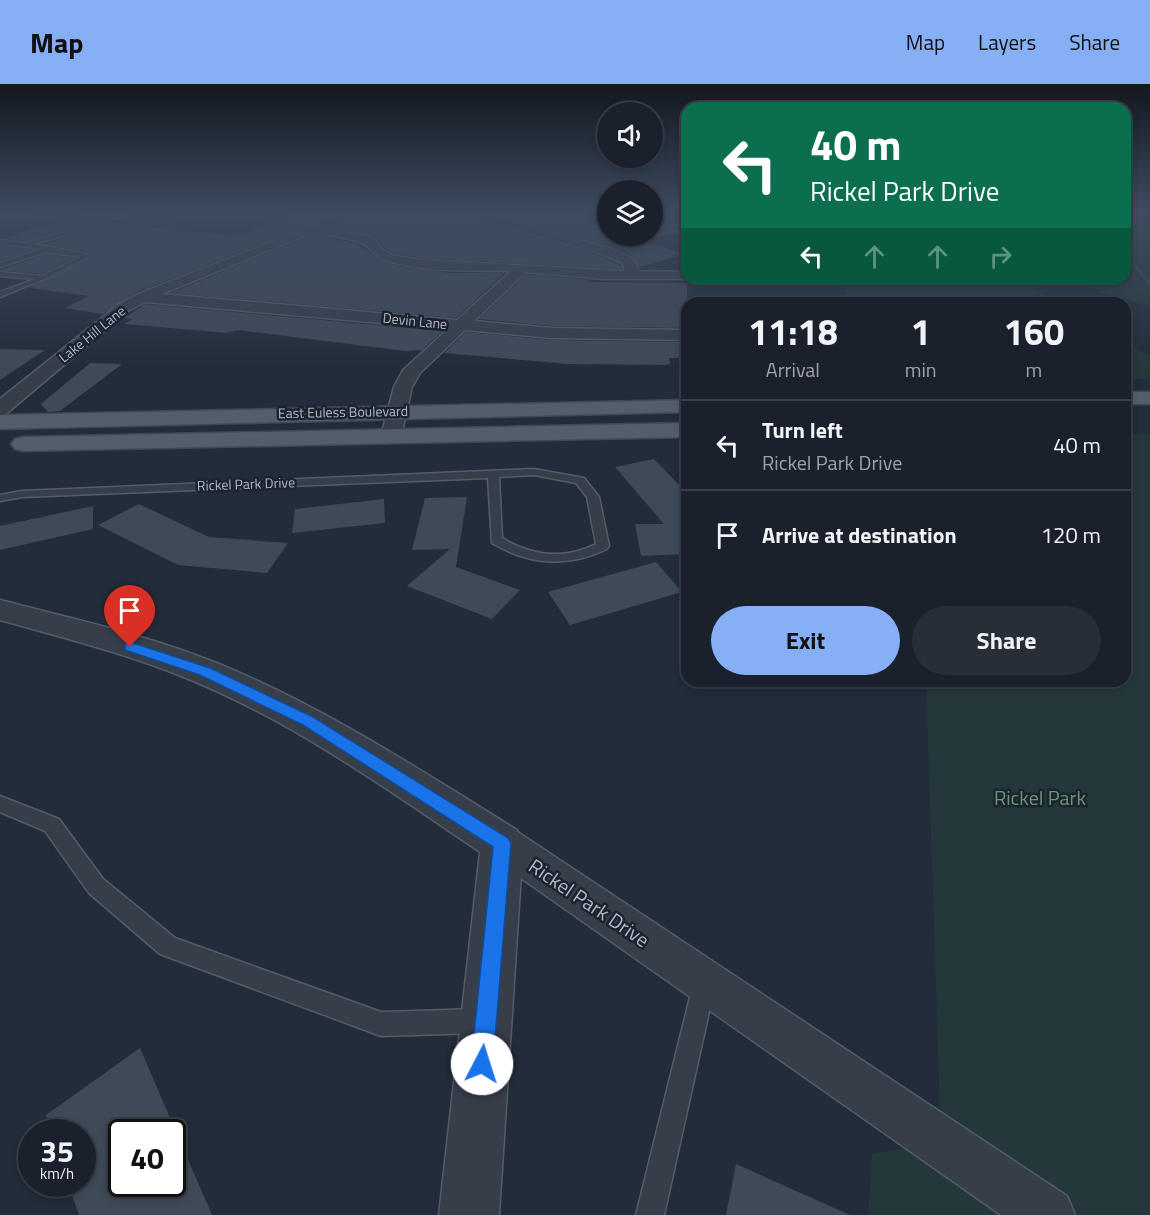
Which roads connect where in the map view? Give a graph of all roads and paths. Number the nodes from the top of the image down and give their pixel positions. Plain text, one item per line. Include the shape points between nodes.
1 (71, 264) edge
2 (224, 264) edge
3 (422, 264) edge
4 (628, 264) edge
5 (523, 268) junction
6 (0, 274) edge
7 (634, 275) junction
8 (681, 276) edge
9 (45, 277) junction
10 (0, 295) edge
11 (143, 297) junction
12 (460, 326) junction
13 (681, 336) edge
14 (1131, 398) edge
15 (1150, 398) edge
16 (681, 406) edge
17 (0, 409) edge
18 (397, 411) junction
19 (0, 422) edge
20 (681, 430) edge
21 (391, 436) junction
22 (0, 444) edge
23 (493, 474) junction
24 (0, 498) edge
25 (0, 610) edge
26 (0, 804) edge
27 (502, 843) junction
28 (705, 982) junction
29 (486, 1020) junction
30 (469, 1215) edge
31 (650, 1215) edge
32 (1048, 1215) edge

1 - 9 lane
2 - 11 street, Lake Hill Lane
3 - 5 street
4 - 7 street
5 - 7 street
5 - 12 street
6 - 9 lane
7 - 8 street
9 - 10 lane
11 - 12 street, Devin Lane
11 - 17 street, Lake Hill Lane via 123,308
12 - 13 street, Devin Lane
12 - 18 street via 412,370
14 - 15 main road
16 - 18 main road, East Euless Boulevard
18 - 19 main road, East Euless Boulevard
18 - 21 street
20 - 21 main road, East Euless Boulevard
21 - 22 main road, East Euless Boulevard
23 - 23 lane, Rickel Park Drive via 534,472 580,480 593,497 603,546 586,556 554,559 513,551 496,540
23 - 24 lane, Rickel Park Drive via 34,493
25 - 27 street, Rickel Park Drive via 205,672 308,721
26 - 29 lane via 52,825 96,886 168,946 381,1024
27 - 28 street, Rickel Park Drive
27 - 29 street
28 - 31 lane
28 - 32 street, Rickel Park Drive
29 - 30 street

